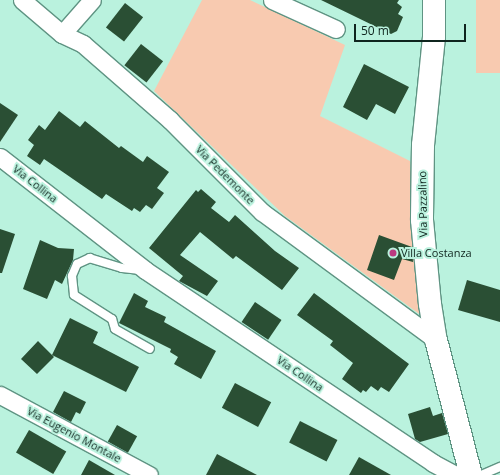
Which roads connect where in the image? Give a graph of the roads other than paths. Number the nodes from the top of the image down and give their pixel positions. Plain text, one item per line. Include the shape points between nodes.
1 (22, 0) edge
2 (92, 0) edge
3 (272, 0) edge
4 (434, 0) edge
5 (336, 30) dead end
6 (62, 34) junction
7 (0, 157) edge
8 (145, 270) junction
9 (436, 340) junction
10 (150, 349) dead end
11 (0, 395) edge
12 (500, 467) edge
13 (149, 475) edge
14 (456, 475) edge
15 (471, 475) edge
16 (481, 475) edge

1 - 6 street, Via Pedemonte
2 - 6 street
3 - 5 street
4 - 9 main road, Via Pazzalino via 434,37 421,187 426,268
6 - 9 street, Via Pedemonte via 83,44 170,120 262,212
7 - 8 street, Via Collina
8 - 10 lane, Via Collina via 122,268 90,258 77,264 72,276 74,295 112,319 115,329
8 - 14 street, Via Collina via 433,463
9 - 15 main road, Via Pazzalino
11 - 13 street, Via Eugenio Montale
12 - 16 lane

